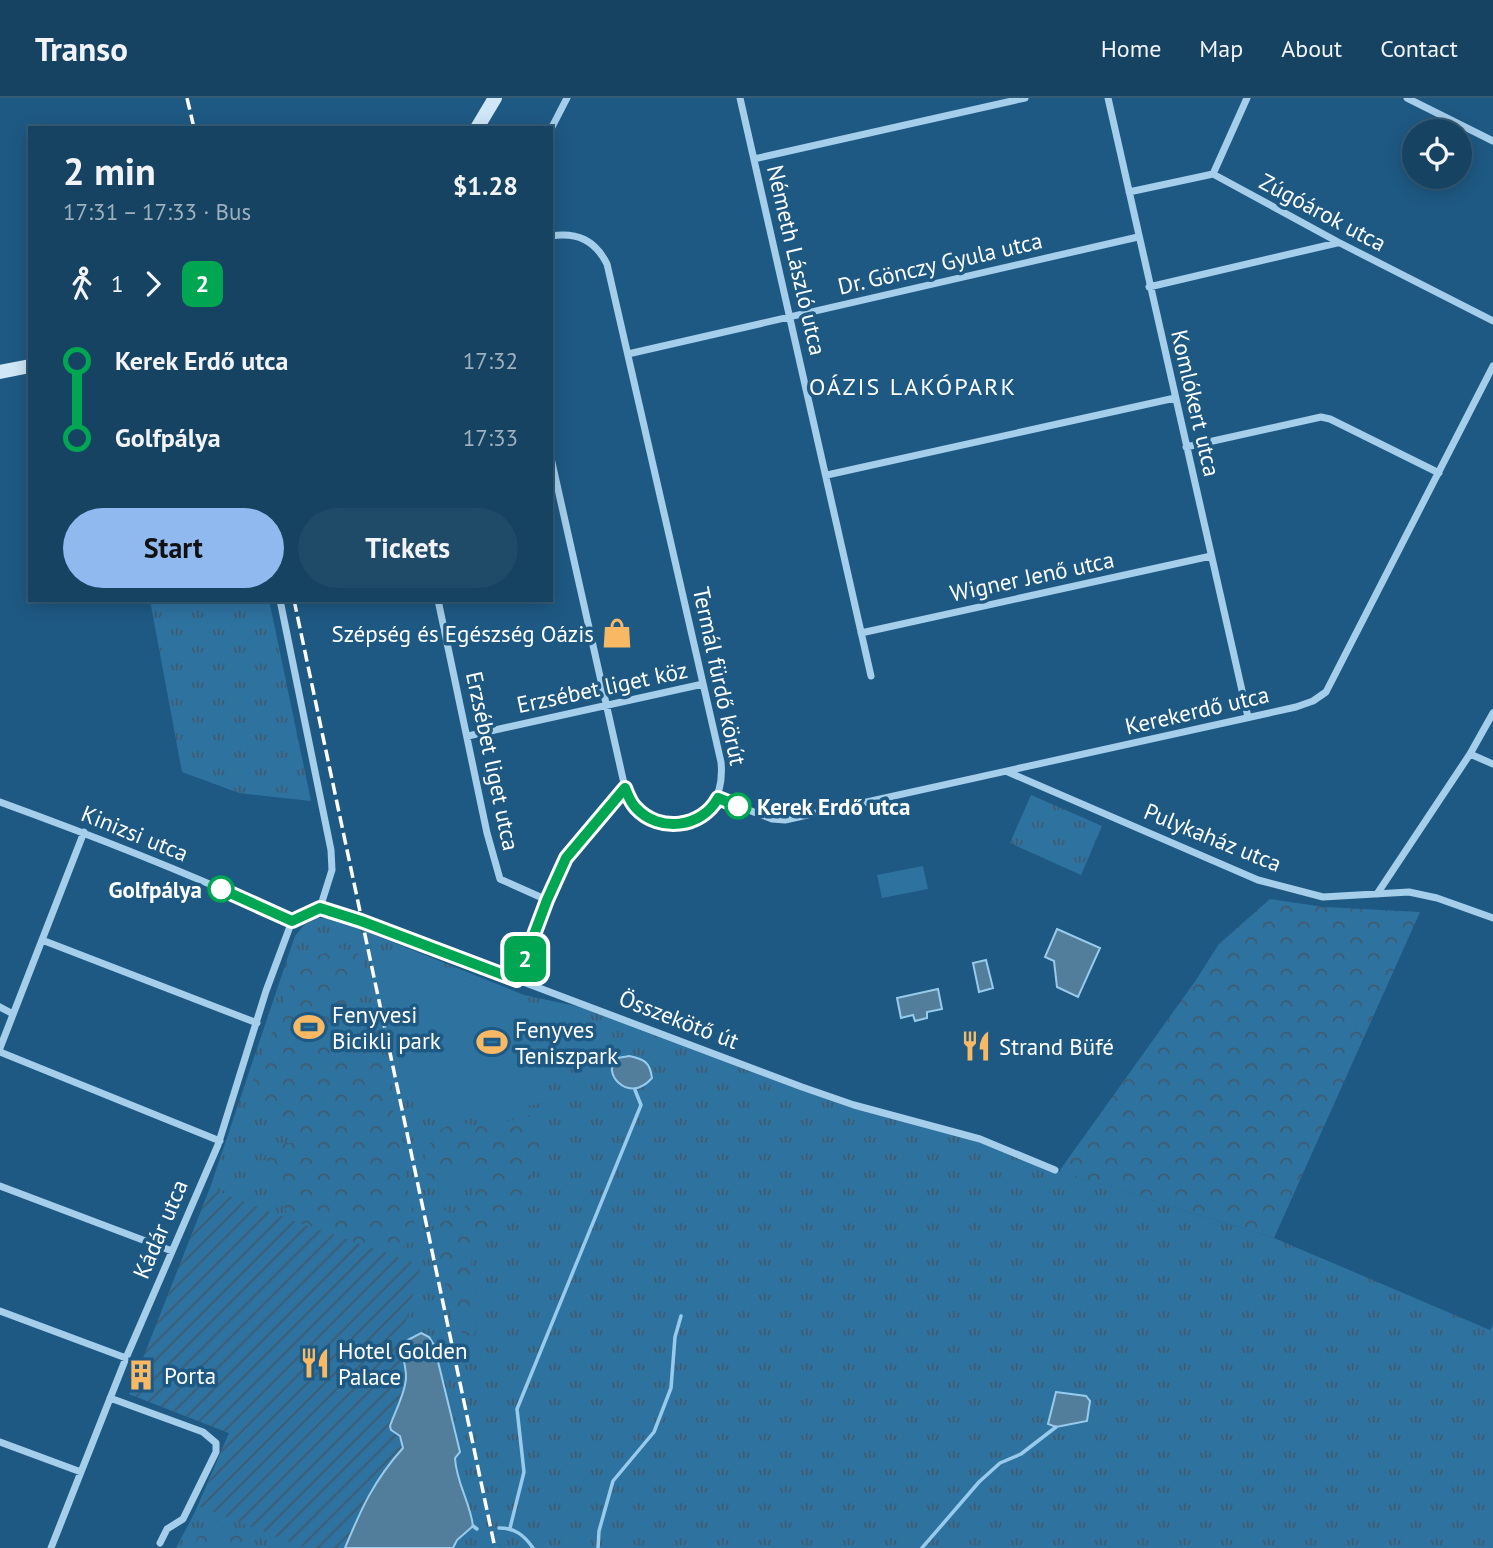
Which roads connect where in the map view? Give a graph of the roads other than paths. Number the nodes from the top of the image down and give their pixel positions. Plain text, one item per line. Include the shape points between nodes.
1 (495, 98) edge
2 (567, 98) edge
3 (740, 98) edge
4 (1025, 98) edge
5 (1108, 98) edge
6 (1247, 98) edge
7 (1407, 98) edge
8 (478, 126) edge
9 (553, 126) edge
10 (1493, 141) edge
11 (754, 159) junction
12 (1213, 174) junction
13 (1129, 192) junction
14 (553, 236) edge
15 (1138, 237) junction
16 (1338, 242) junction
17 (1149, 287) junction
18 (790, 318) junction
19 (1493, 321) edge
20 (628, 354) junction
21 (28, 366) edge
22 (1493, 366) edge
23 (0, 372) edge
24 (1175, 398) junction
25 (1186, 447) junction
26 (553, 467) edge
27 (1439, 473) junction
28 (827, 475) junction
29 (1211, 556) junction
30 (280, 602) edge
31 (438, 602) edge
32 (861, 633) junction
33 (871, 676) dead end
34 (703, 684) junction
35 (607, 706) junction
36 (1493, 713) edge
37 (1248, 717) junction
38 (468, 736) junction
39 (1470, 754) junction
40 (1493, 764) edge
41 (1007, 771) junction
42 (625, 788) junction
43 (718, 798) junction
44 (0, 802) edge
45 (84, 832) junction
46 (1377, 894) junction
47 (547, 900) junction
48 (320, 908) junction
49 (1493, 918) edge
50 (292, 921) junction
51 (42, 940) junction
52 (517, 980) junction
53 (0, 1007) edge
54 (13, 1014) junction
55 (257, 1023) junction
56 (0, 1050) edge
57 (220, 1141) junction
58 (1055, 1170) dead end
59 (0, 1186) edge
60 (172, 1251) junction
61 (0, 1311) edge
62 (127, 1358) junction
63 (110, 1398) junction
64 (0, 1442) edge
65 (81, 1472) junction
66 (160, 1543) dead end
67 (51, 1548) edge

1 - 8 street
2 - 9 street
3 - 11 street, Németh László utca
4 - 11 street
5 - 13 street, Komlókert utca
6 - 12 street
7 - 10 street
11 - 18 street, Németh László utca
12 - 13 street
12 - 16 street, Zúgóárok utca
13 - 15 street, Komlókert utca
14 - 20 street, Termál fürdő körút via 578,236 603,256
15 - 17 street, Komlókert utca
15 - 18 street, Dr. Gönczy Gyula utca
16 - 17 street
16 - 19 street, Zúgóárok utca
17 - 24 street, Komlókert utca
18 - 20 street, Dr. Gönczy Gyula utca
18 - 28 street, Németh László utca
20 - 34 street, Termál fürdő körút
21 - 23 street
22 - 27 street, Kerekerdő utca
24 - 25 street, Komlókert utca
24 - 28 street
25 - 27 street via 1321,417
25 - 29 street, Komlókert utca
26 - 35 street, Termál fürdő körút
27 - 37 street, Kerekerdő utca via 1326,692 1296,707
28 - 32 street, Németh László utca
29 - 32 street, Wigner Jenő utca
29 - 37 street, Komlókert utca
30 - 48 street via 331,850 332,870
31 - 38 street, Erzsébet liget utca
32 - 33 street, Németh László utca
34 - 35 street, Erzsébet liget köz
34 - 43 street, Termál fürdő körút via 721,762
35 - 38 street, Erzsébet liget köz
35 - 42 street, Termál fürdő körút
36 - 39 street
37 - 41 street, Kerekerdő utca
38 - 47 street, Erzsébet liget utca via 500,879
39 - 40 street
39 - 46 street
41 - 43 street, Kerekerdő utca via 785,820
41 - 46 street, Pulykaház utca via 1258,880 1323,897
42 - 43 street, Termál fürdő körút via 643,814 672,824 704,815
42 - 47 street via 566,858
44 - 45 street, Kinizsi utca
45 - 50 street, Kinizsi utca
45 - 51 street
46 - 49 street, Pulykaház utca via 1409,892
47 - 52 street
48 - 50 street
48 - 52 street, Összekötő út
50 - 55 street, Kádár utca
51 - 54 street
51 - 55 street
52 - 58 street, Összekötő út via 819,1093 980,1139
53 - 54 street
54 - 56 street
55 - 57 street, Kádár utca
56 - 57 street
57 - 60 street, Kádár utca
59 - 60 street
60 - 62 street, Kádár utca
61 - 62 street
62 - 63 street, Kádár utca
63 - 65 street, Kádár utca
63 - 66 street via 203,1432 216,1443 216,1452 183,1519 167,1529
64 - 65 street
65 - 67 street, Kádár utca

